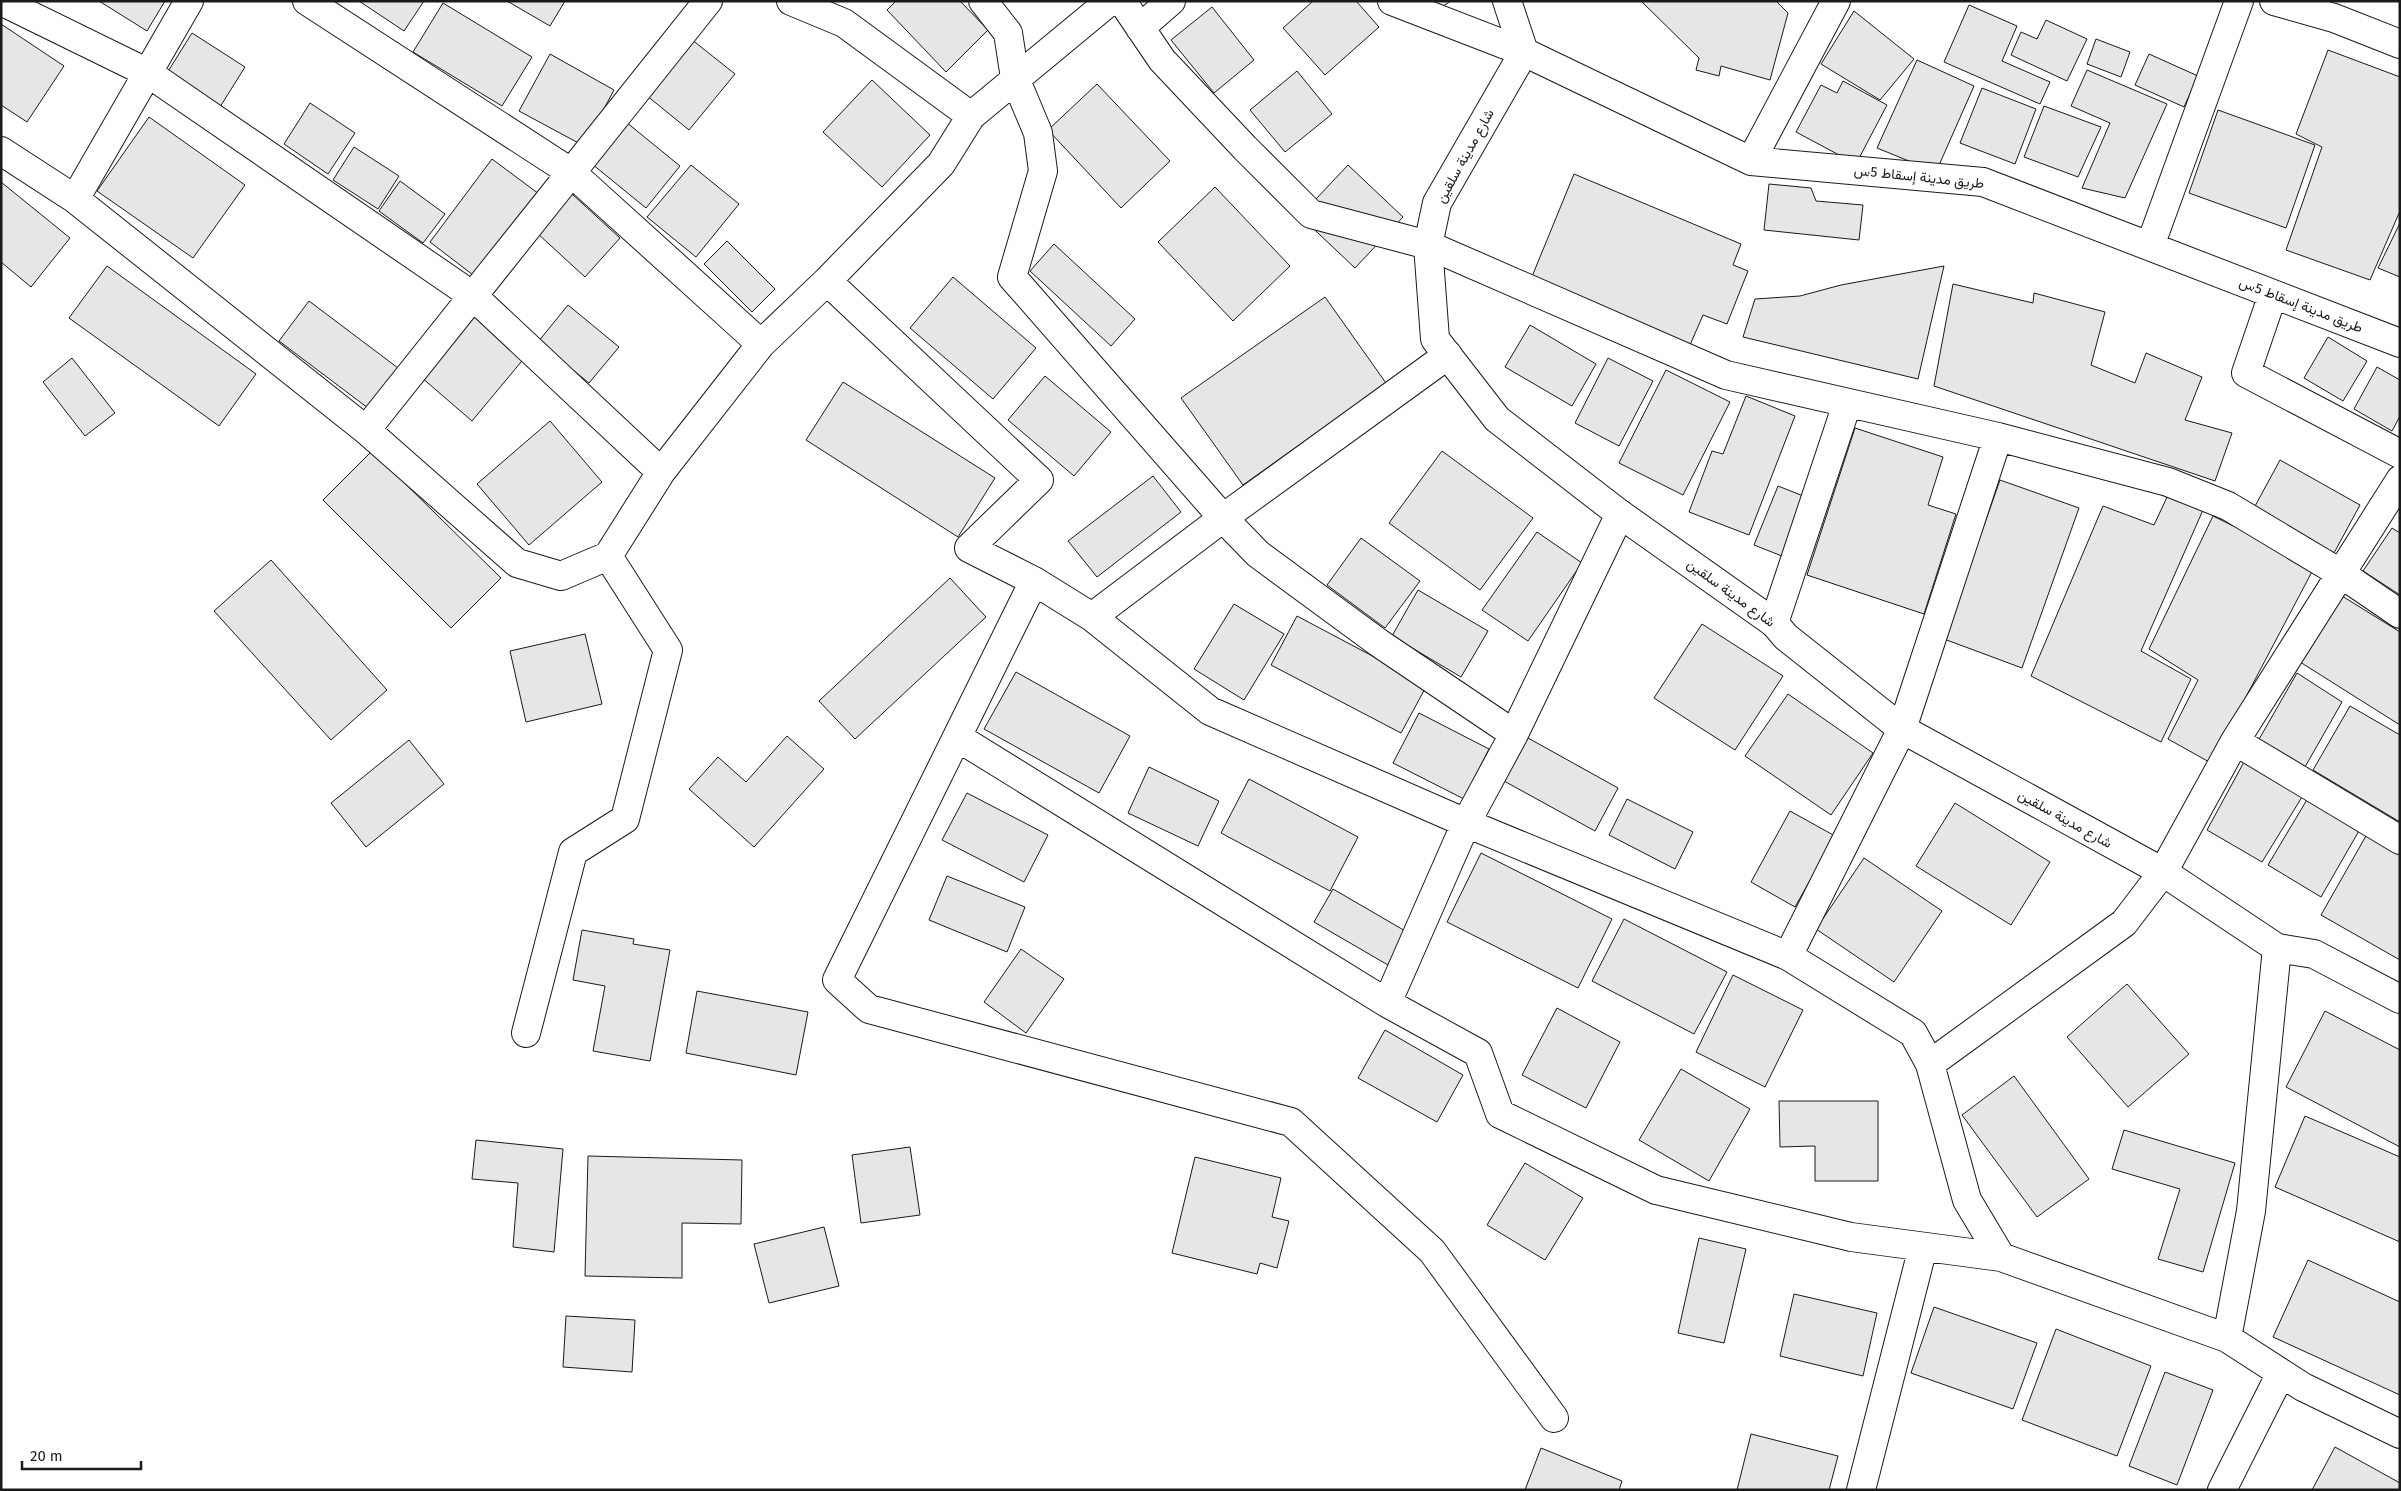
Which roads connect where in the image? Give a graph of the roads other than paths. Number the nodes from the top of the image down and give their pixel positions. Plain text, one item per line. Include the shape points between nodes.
1 (1, 1) edge
2 (189, 1) edge
3 (307, 1) edge
4 (708, 1) edge
5 (791, 1) edge
6 (983, 1) edge
7 (1110, 1) edge
8 (1122, 1) edge
9 (1171, 1) edge
10 (1392, 1) edge
11 (1507, 1) edge
12 (1836, 1) edge
13 (2239, 1) edge
14 (2274, 1) edge
15 (1140, 28) junction
16 (2400, 44) edge
17 (1524, 52) junction
18 (148, 73) junction
19 (1015, 78) junction
20 (971, 116) junction
21 (1, 151) edge
22 (1751, 161) junction
23 (572, 172) junction
24 (75, 200) junction
25 (1428, 245) junction
26 (2150, 246) junction
27 (827, 282) junction
28 (2273, 294) junction
29 (473, 296) junction
30 (2400, 343) edge
31 (761, 344) junction
32 (1448, 356) junction
33 (1847, 404) junction
34 (366, 430) junction
35 (1998, 437) junction
36 (2400, 454) edge
37 (661, 472) junction
38 (2400, 480) edge
39 (1620, 514) junction
40 (1223, 518) junction
41 (608, 556) junction
42 (2340, 573) junction
43 (1034, 581) junction
44 (2400, 614) edge
45 (1092, 618) junction
46 (1774, 623) junction
47 (1902, 729) junction
48 (1514, 734) junction
49 (957, 737) junction
50 (2235, 741) junction
51 (1466, 823) junction
52 (2400, 840) edge
53 (2163, 872) junction
54 (2277, 948) junction
55 (1788, 956) junction
56 (2400, 999) edge
57 (1387, 1003) junction
58 (526, 1033) dead end
59 (1930, 1064) junction
60 (1923, 1246) junction
61 (2000, 1257) junction
62 (2227, 1338) junction
63 (2281, 1373) junction
64 (1554, 1418) dead end
65 (2400, 1434) edge
66 (2226, 1482) edge
67 (1861, 1490) edge
68 (2207, 1490) edge

1 - 18 street
2 - 18 street
3 - 23 street
4 - 23 street
5 - 20 street via 844,23
6 - 19 street via 1008,33
7 - 19 street
8 - 15 street
9 - 15 street
10 - 17 street, طريق مدينة إسقاط 5س
11 - 17 street
12 - 22 street
13 - 26 street
14 - 16 street via 2334,18
15 - 25 street via 1162,60 1311,214
17 - 22 street, طريق مدينة إسقاط 5س
17 - 25 street, شارع مدينة سلقين via 1437,203
18 - 24 street
18 - 29 street
19 - 20 street
19 - 40 street via 1038,133 1043,171 1012,278
20 - 27 street via 940,164
21 - 24 street
22 - 26 street, طريق مدينة إسقاط 5س via 1983,182
23 - 29 street
23 - 31 street
24 - 34 street
25 - 32 street, شارع مدينة سلقين via 1435,339
25 - 33 street via 1726,375
26 - 28 street, طريق مدينة إسقاط 5س
27 - 31 street
27 - 43 street via 1038,480 969,548
28 - 30 street, طريق مدينة إسقاط 5س
28 - 36 street via 2246,373
29 - 34 street
29 - 37 street
31 - 37 street
32 - 39 street, شارع مدينة سلقين via 1497,419
32 - 40 street
33 - 35 street
33 - 46 street
34 - 41 street via 517,563 560,576
35 - 42 street via 2168,482 2228,506
35 - 47 street
37 - 41 street
38 - 42 street
39 - 46 street, شارع مدينة سلقين
39 - 48 street
40 - 45 street
40 - 48 street via 1258,554 1379,643
41 - 58 street via 668,650 625,819 574,852
42 - 44 street
42 - 50 street
43 - 45 street
43 - 49 street
45 - 51 street via 1210,710
46 - 47 street, شارع مدينة سلقين via 1786,637
47 - 53 street, شارع مدينة سلقين
47 - 55 street
48 - 51 street
49 - 57 street
49 - 64 street via 837,980 868,1009 1291,1122 1432,1251
50 - 52 street
50 - 53 street
51 - 55 street
51 - 57 street
53 - 54 street, شارع مدينة سلقين
53 - 59 street via 2124,923
54 - 56 street, شارع مدينة سلقين via 2314,954
54 - 62 street via 2251,1211
55 - 59 street via 1913,1033
57 - 60 street via 1478,1053 1500,1114 1656,1190 1851,1237
59 - 61 street via 1967,1200
60 - 61 street
60 - 67 street
61 - 62 street
62 - 63 street
63 - 65 street
63 - 66 street
66 - 68 street

